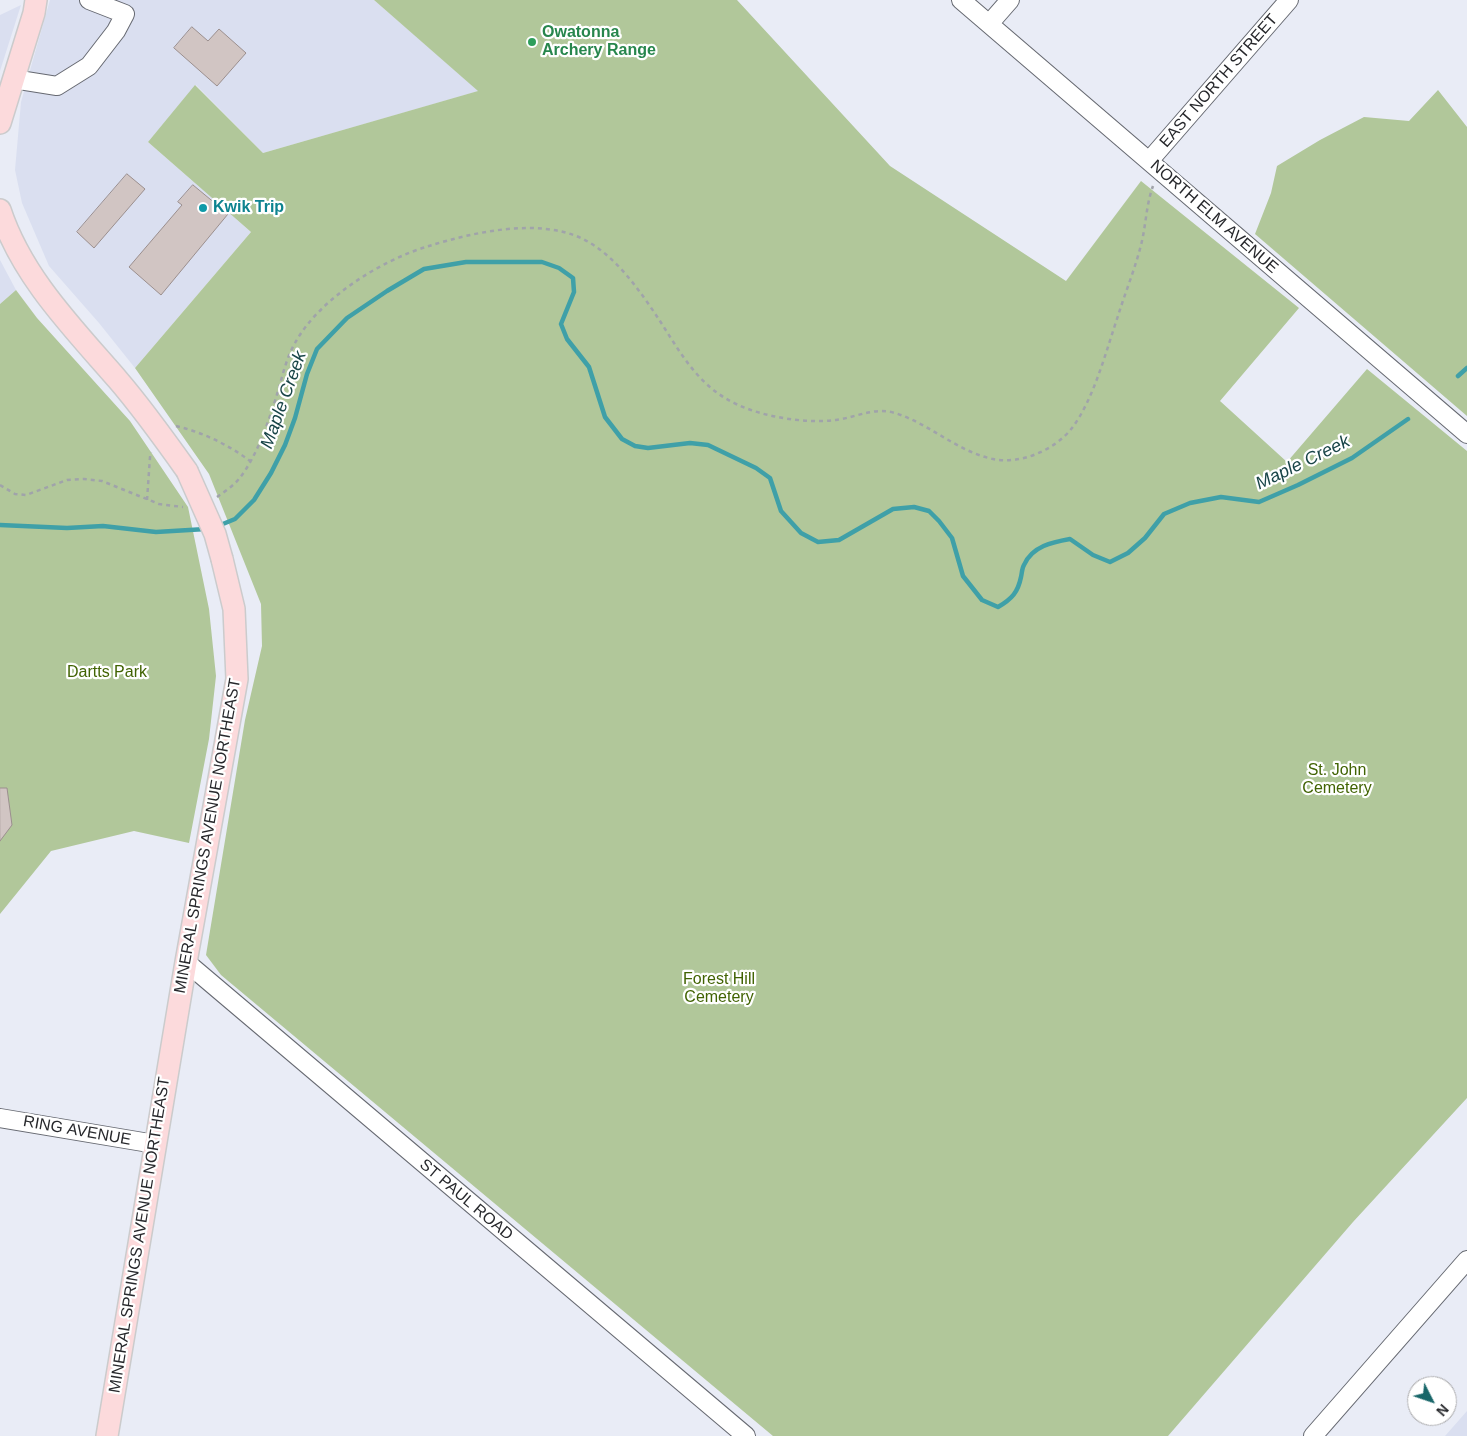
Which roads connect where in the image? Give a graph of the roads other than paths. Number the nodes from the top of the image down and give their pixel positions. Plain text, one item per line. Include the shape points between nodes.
1 (36, 0) edge
2 (89, 0) edge
3 (961, 0) edge
4 (1010, 0) edge
5 (1290, 0) edge
6 (989, 24) junction
7 (13, 79) junction
8 (0, 123) edge
9 (1149, 161) junction
10 (0, 210) edge
11 (1467, 434) edge
12 (186, 962) junction
13 (0, 1118) edge
14 (155, 1144) junction
15 (1467, 1260) edge
16 (107, 1436) edge
17 (746, 1436) edge
18 (1314, 1436) edge

1 - 7 main road
2 - 7 street via 124,14 116,31 89,66 57,86
3 - 6 street, NORTH ELM AVENUE
4 - 6 street
5 - 9 street, EAST NORTH STREET
6 - 9 street, NORTH ELM AVENUE
7 - 8 main road
9 - 11 street, NORTH ELM AVENUE
10 - 12 main road, MINERAL SPRINGS AVENUE NORTHEAST, bridge via 14,248 48,298 133,397 187,471 215,534 222,559 234,609 237,679
12 - 14 main road, MINERAL SPRINGS AVENUE NORTHEAST
12 - 17 street, ST PAUL ROAD
13 - 14 street, RING AVENUE
14 - 16 main road, MINERAL SPRINGS AVENUE NORTHEAST
15 - 18 street

